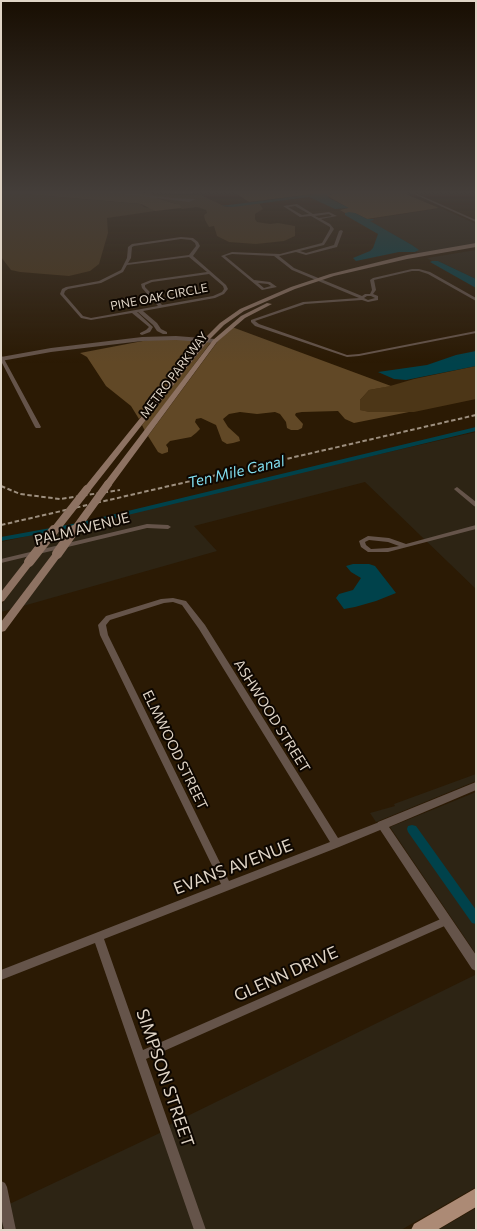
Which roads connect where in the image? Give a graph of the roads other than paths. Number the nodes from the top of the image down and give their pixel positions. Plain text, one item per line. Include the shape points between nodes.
1 (130, 248) edge
2 (196, 248) edge
3 (305, 248) edge
4 (327, 248) edge
5 (457, 248) edge
6 (476, 249) edge
7 (296, 251) junction
8 (280, 254) junction
9 (275, 255) junction
10 (191, 256) junction
11 (126, 264) junction
12 (210, 273) junction
13 (323, 280) junction
14 (253, 281) junction
15 (333, 281) junction
16 (298, 293) dead end
17 (371, 295) junction
18 (291, 296) dead end
19 (363, 297) junction
20 (476, 300) edge
21 (162, 307) junction
22 (140, 311) junction
23 (134, 312) junction
24 (146, 316) junction
25 (140, 317) junction
26 (157, 326) junction
27 (150, 328) junction
28 (476, 332) edge
29 (165, 333) junction
30 (142, 334) junction
31 (111, 338) junction
32 (213, 338) junction
33 (97, 344) junction
34 (51, 350) junction
35 (1, 358) edge
36 (38, 427) dead end
37 (457, 489) dead end
38 (476, 505) edge
39 (168, 527) dead end
40 (476, 527) edge
41 (406, 546) junction
42 (1, 561) edge
43 (1, 599) edge
44 (184, 603) joint
45 (1, 629) edge
46 (476, 786) edge
47 (382, 825) junction
48 (336, 844) junction
49 (227, 887) junction
50 (446, 921) junction
51 (98, 937) junction
52 (476, 965) edge
53 (1, 975) edge
54 (139, 1057) junction
55 (1, 1187) edge
56 (476, 1197) edge
57 (10, 1230) edge
58 (200, 1230) edge
59 (420, 1230) edge

1 - 11 street, PINE OAK CIRCLE
2 - 10 street, PINE OAK CIRCLE
3 - 7 street
4 - 7 street via 306,254
5 - 13 main road, METRO PARKWAY via 389,261
6 - 15 main road, METRO PARKWAY via 401,263
7 - 8 street
8 - 9 street
8 - 13 street
9 - 13 street via 291,268
9 - 14 street via 222,256
10 - 11 street
10 - 12 street, PINE OAK CIRCLE
11 - 23 street, PINE OAK CIRCLE via 122,271 104,281 67,288 62,292 86,319
12 - 21 street, PINE OAK CIRCLE via 225,286 223,294
12 - 21 street via 143,284
13 - 15 main road, METRO PARKWAY
13 - 16 main road, METRO PARKWAY
13 - 19 street
13 - 32 main road, METRO PARKWAY via 251,305 230,317
14 - 14 street via 263,289 275,287 269,283
15 - 19 street
17 - 19 street
17 - 19 street via 377,299 368,301
17 - 20 street via 374,290 372,280 419,270 429,273
18 - 32 main road, METRO PARKWAY via 250,313
19 - 28 street via 304,303 252,321 257,325 347,356
21 - 22 street, PINE OAK CIRCLE
22 - 23 street, PINE OAK CIRCLE
22 - 24 street
23 - 25 street
24 - 25 street
24 - 26 street
25 - 27 street
26 - 27 street
26 - 29 street
27 - 30 street
29 - 30 street
29 - 32 street
30 - 31 street
31 - 33 street
31 - 34 street
32 - 33 street via 155,338
32 - 43 main road, METRO PARKWAY, bridge via 118,449
32 - 45 main road, METRO PARKWAY, bridge via 144,437
33 - 34 street
34 - 35 street
35 - 36 street
37 - 38 street
39 - 42 street, PALM AVENUE via 147,526
40 - 41 street
41 - 41 street via 377,538 362,541 363,546 370,550
44 - 48 street, ASHWOOD STREET via 202,627
44 - 49 street, ELMWOOD STREET via 173,600 155,603 108,618 102,625 104,635
46 - 47 street, EVANS AVENUE
47 - 48 street, EVANS AVENUE
47 - 50 street
48 - 49 street, EVANS AVENUE
49 - 51 street, EVANS AVENUE
50 - 52 street
50 - 54 street, GLENN DRIVE
51 - 53 street, EVANS AVENUE
51 - 54 street, SIMPSON STREET
54 - 58 street, SIMPSON STREET
55 - 57 street
56 - 59 main road

